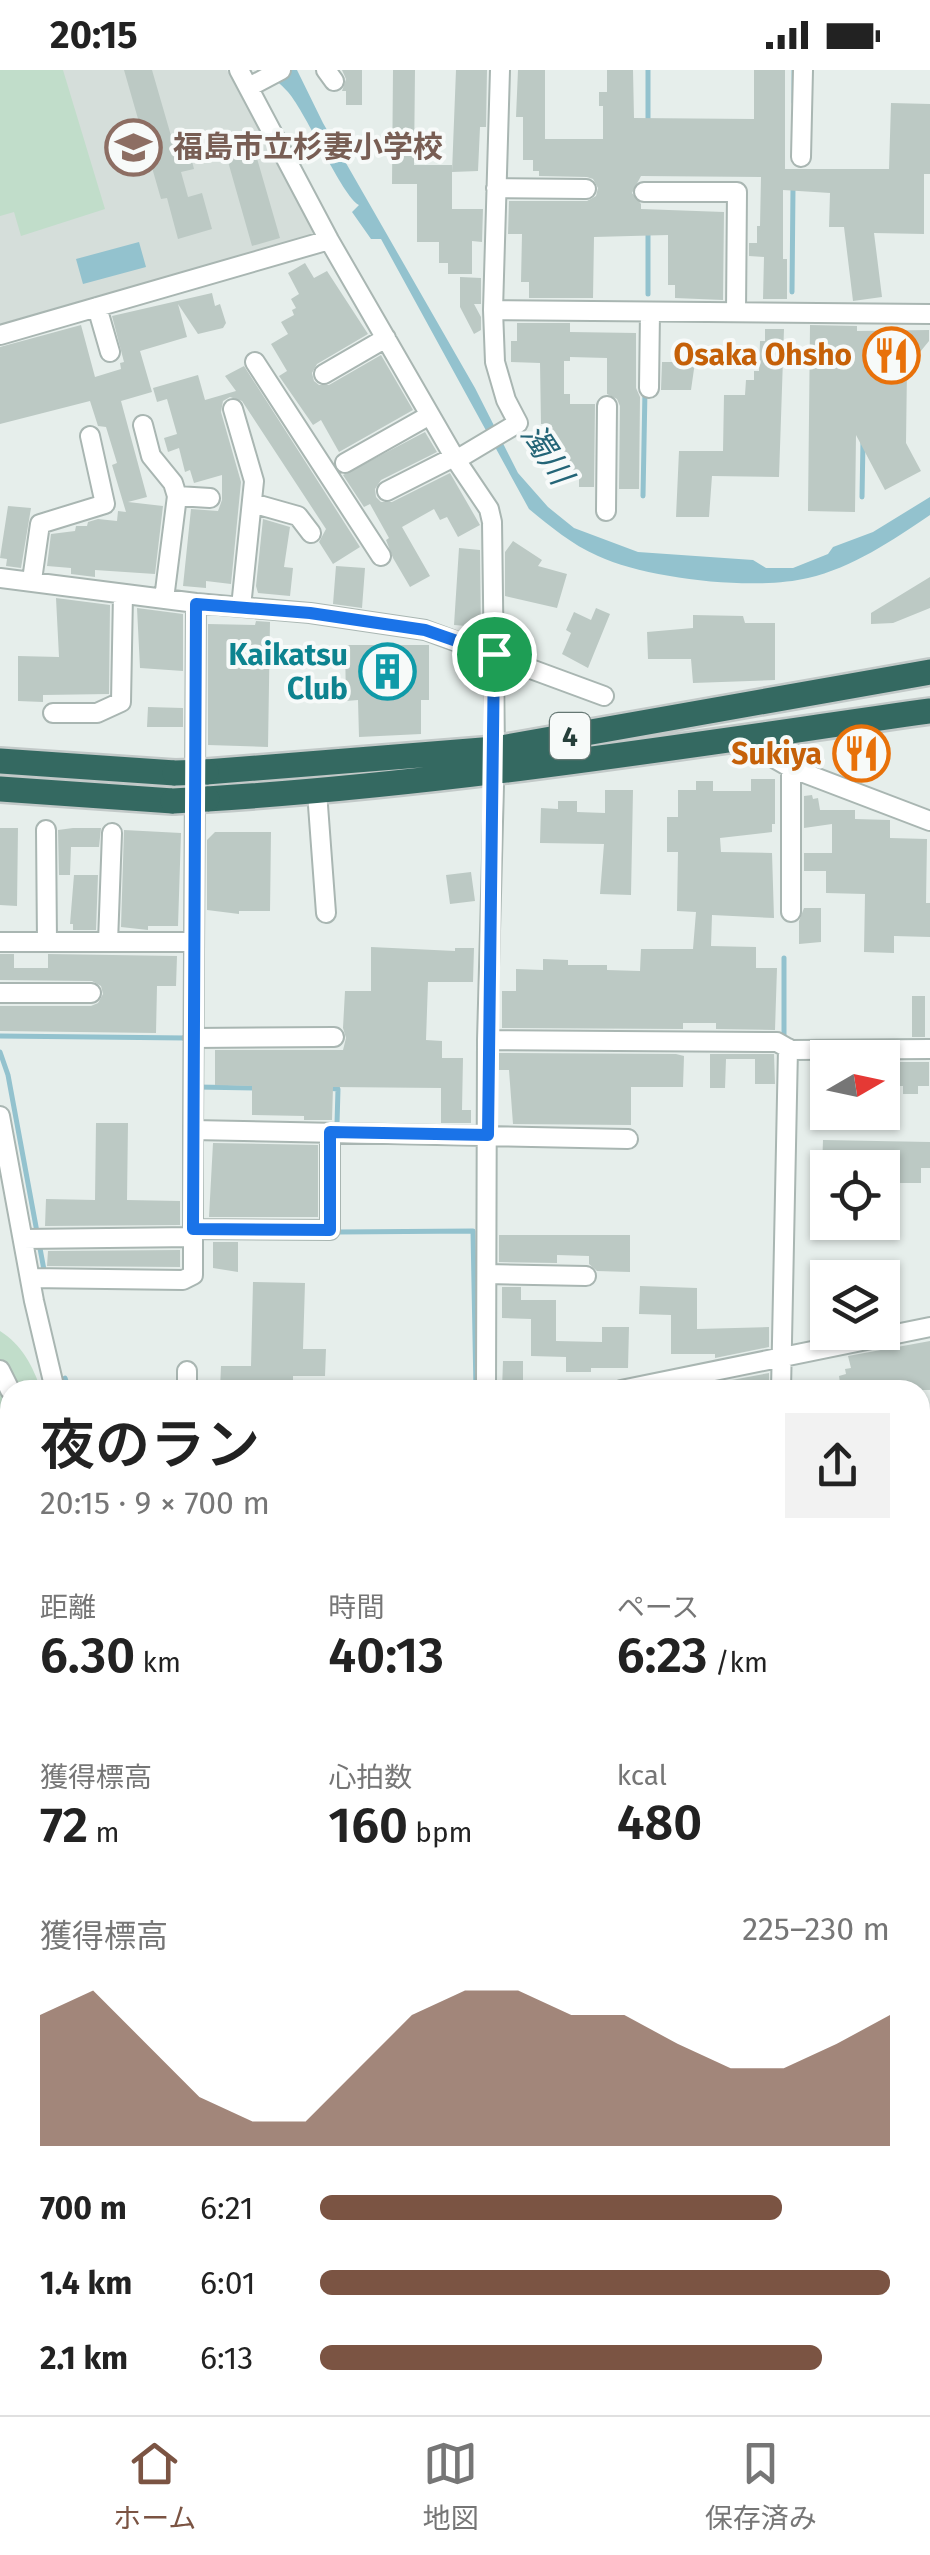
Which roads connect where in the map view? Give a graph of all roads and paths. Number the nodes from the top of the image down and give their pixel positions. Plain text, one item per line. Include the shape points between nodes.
1 (239, 70) edge
2 (280, 70) edge
3 (500, 70) edge
4 (802, 70) edge
5 (249, 87) junction
6 (801, 156) dead end
7 (496, 188) junction
8 (586, 189) dead end
9 (644, 192) dead end
10 (329, 240) junction
11 (97, 307) junction
12 (493, 310) junction
13 (650, 312) junction
14 (736, 312) junction
15 (930, 314) edge
16 (0, 335) edge
17 (386, 338) junction
18 (110, 352) dead end
19 (255, 362) dead end
20 (324, 374) dead end
21 (649, 388) dead end
22 (608, 406) dead end
23 (233, 409) dead end
24 (430, 415) junction
25 (143, 425) dead end
26 (90, 436) dead end
27 (459, 456) junction
28 (345, 462) dead end
29 (388, 491) dead end
30 (177, 496) junction
31 (210, 498) dead end
32 (252, 503) junction
33 (606, 510) dead end
34 (311, 533) dead end
35 (153, 537) dead end
36 (172, 538) junction
37 (381, 556) dead end
38 (0, 578) edge
39 (32, 580) junction
40 (123, 594) junction
41 (164, 599) junction
42 (196, 604) junction
43 (241, 607) junction
44 (494, 654) junction
45 (930, 672) edge
46 (604, 696) dead end
47 (930, 710) edge
48 (53, 713) dead end
49 (0, 761) edge
50 (494, 761) junction
51 (0, 789) edge
52 (318, 792) junction
53 (930, 821) edge
54 (46, 830) dead end
55 (112, 833) dead end
56 (790, 912) dead end
57 (326, 913) dead end
58 (0, 942) edge
59 (47, 942) junction
60 (108, 942) junction
61 (194, 942) junction
62 (0, 993) edge
63 (91, 993) dead end
64 (334, 1037) dead end
65 (194, 1038) junction
66 (487, 1040) junction
67 (788, 1048) junction
68 (930, 1049) edge
69 (0, 1116) edge
70 (193, 1130) junction
71 (330, 1132) junction
72 (488, 1135) junction
73 (628, 1139) dead end
74 (193, 1233) junction
75 (23, 1238) junction
76 (486, 1274) junction
77 (586, 1276) dead end
78 (30, 1278) junction
79 (930, 1327) edge
80 (782, 1356) junction
81 (53, 1380) edge
82 (486, 1380) edge
83 (679, 1380) edge
84 (781, 1380) edge

1 - 5 street
2 - 5 street
3 - 7 street
4 - 6 street
5 - 10 street
7 - 8 street
7 - 12 street
9 - 14 street via 738,192
10 - 11 street
10 - 17 street
11 - 16 street
11 - 18 street
12 - 13 street
12 - 27 street via 496,362 518,422
13 - 14 street
13 - 21 street
14 - 15 street
17 - 20 street
17 - 24 street
19 - 37 street
22 - 33 street
23 - 32 street via 254,481
24 - 27 street
24 - 28 street
25 - 30 street via 151,456
26 - 39 street via 104,504 40,524
27 - 29 street
27 - 44 street via 492,522
30 - 31 street
30 - 36 street
32 - 34 street via 298,516
32 - 43 street
35 - 36 street
36 - 41 street
38 - 39 street
39 - 40 street
40 - 41 street
40 - 48 street via 121,702 98,713
41 - 42 street
42 - 43 street
42 - 61 street
43 - 44 street via 425,630
44 - 46 street
44 - 50 street
45 - 50 highway, 4
47 - 50 highway, 4
49 - 50 highway, 4, bridge via 175,773
50 - 52 highway, 4
50 - 66 street
51 - 52 highway, 4, bridge via 173,800
52 - 57 street
53 - 56 street via 784,764
54 - 59 street
55 - 60 street
58 - 59 street
59 - 60 street
60 - 61 street
61 - 65 street
62 - 63 street
64 - 65 street
65 - 70 street
66 - 67 street via 777,1042
66 - 72 street
67 - 68 street
67 - 80 street
69 - 75 street
70 - 71 street
70 - 74 street
71 - 72 street
71 - 74 street via 330,1230
72 - 73 street
72 - 76 street
74 - 75 street
74 - 78 street via 193,1275 183,1280
75 - 78 street
76 - 77 street
76 - 82 street
78 - 81 street
79 - 80 street
80 - 83 street
80 - 84 street

